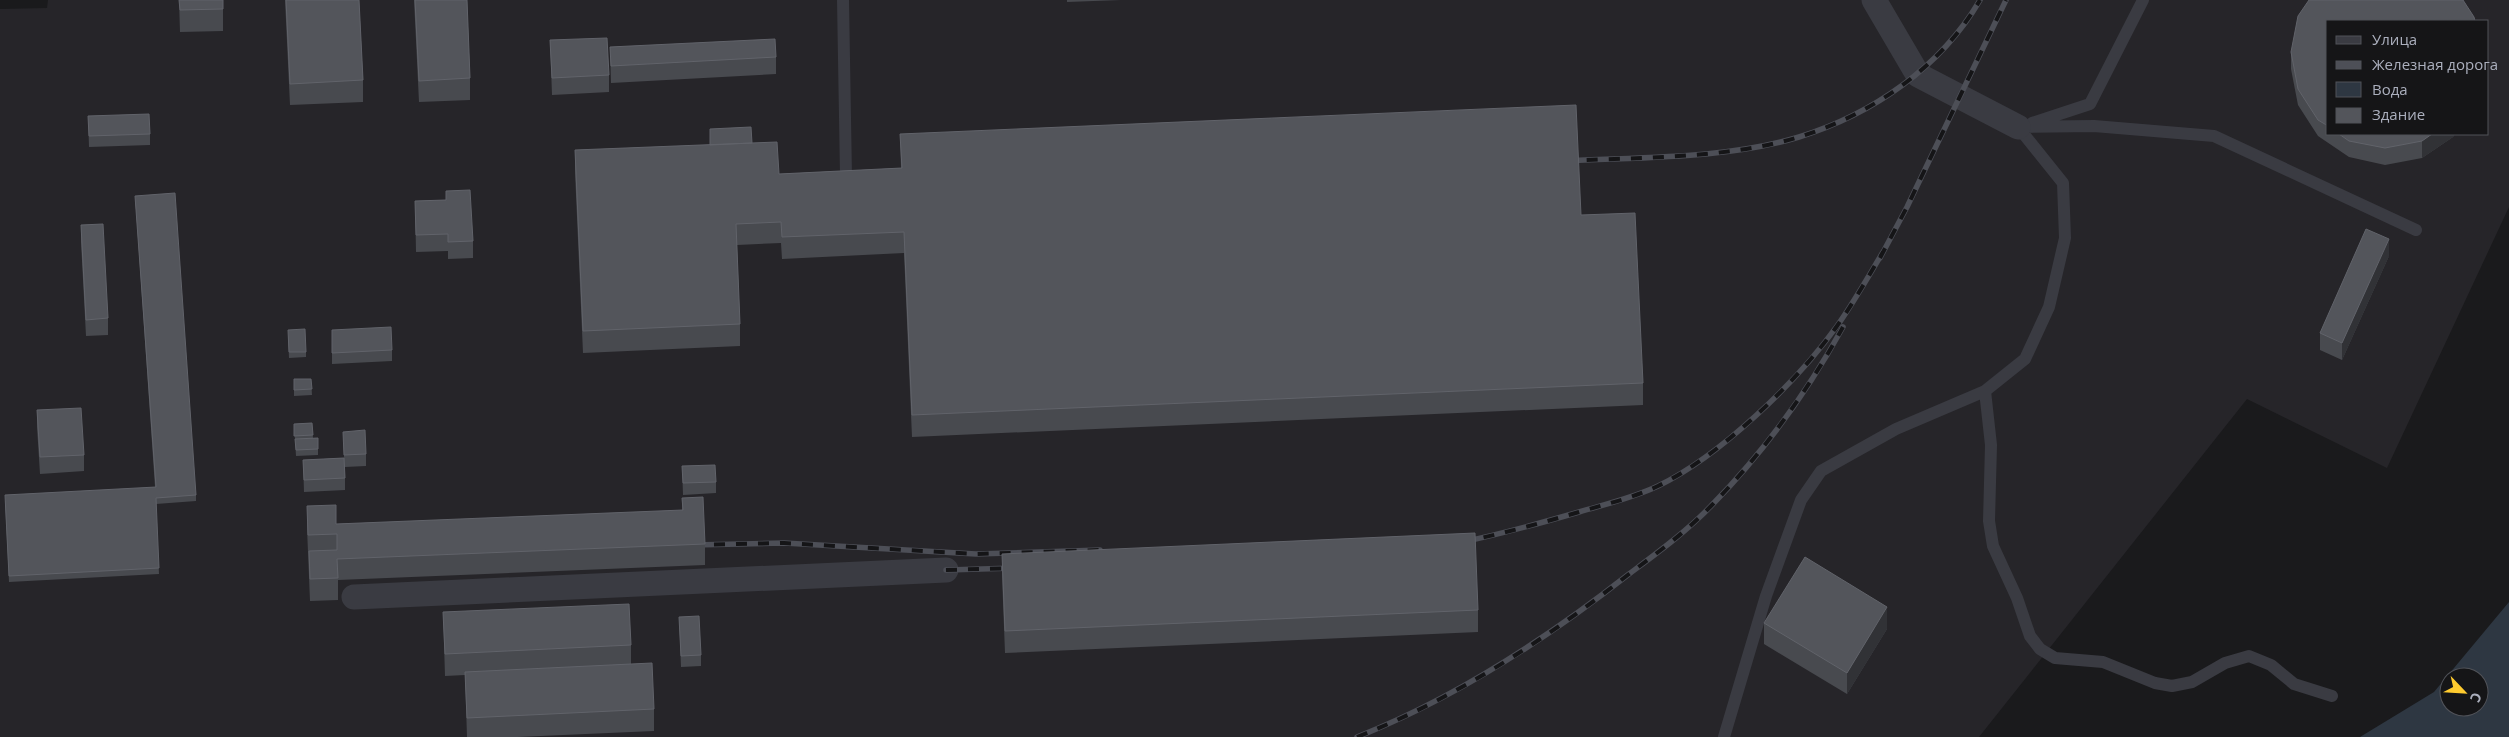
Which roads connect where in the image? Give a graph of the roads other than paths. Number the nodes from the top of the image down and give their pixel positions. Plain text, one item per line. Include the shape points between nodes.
1 (843, 0) edge
2 (1874, 0) edge
3 (2143, 0) edge
4 (2018, 127) junction
5 (846, 176) edge
6 (2416, 230) dead end
7 (1985, 391) junction
8 (946, 570) dead end
9 (354, 597) dead end
10 (2332, 696) dead end
11 (1724, 737) edge

1 - 5 lane
2 - 4 street via 1918,75
3 - 4 lane via 2090,104
4 - 6 lane via 2094,126 2214,136
4 - 7 lane via 2063,183 2065,238 2049,307 2025,359
7 - 10 lane via 1991,445 1988,521 1993,546 2030,636 2040,649 2055,658 2103,662 2155,683 2172,686 2192,682 2225,663 2249,656 2271,666 2294,684
7 - 11 lane via 1896,429 1821,471 1801,500 1766,596
8 - 9 street

